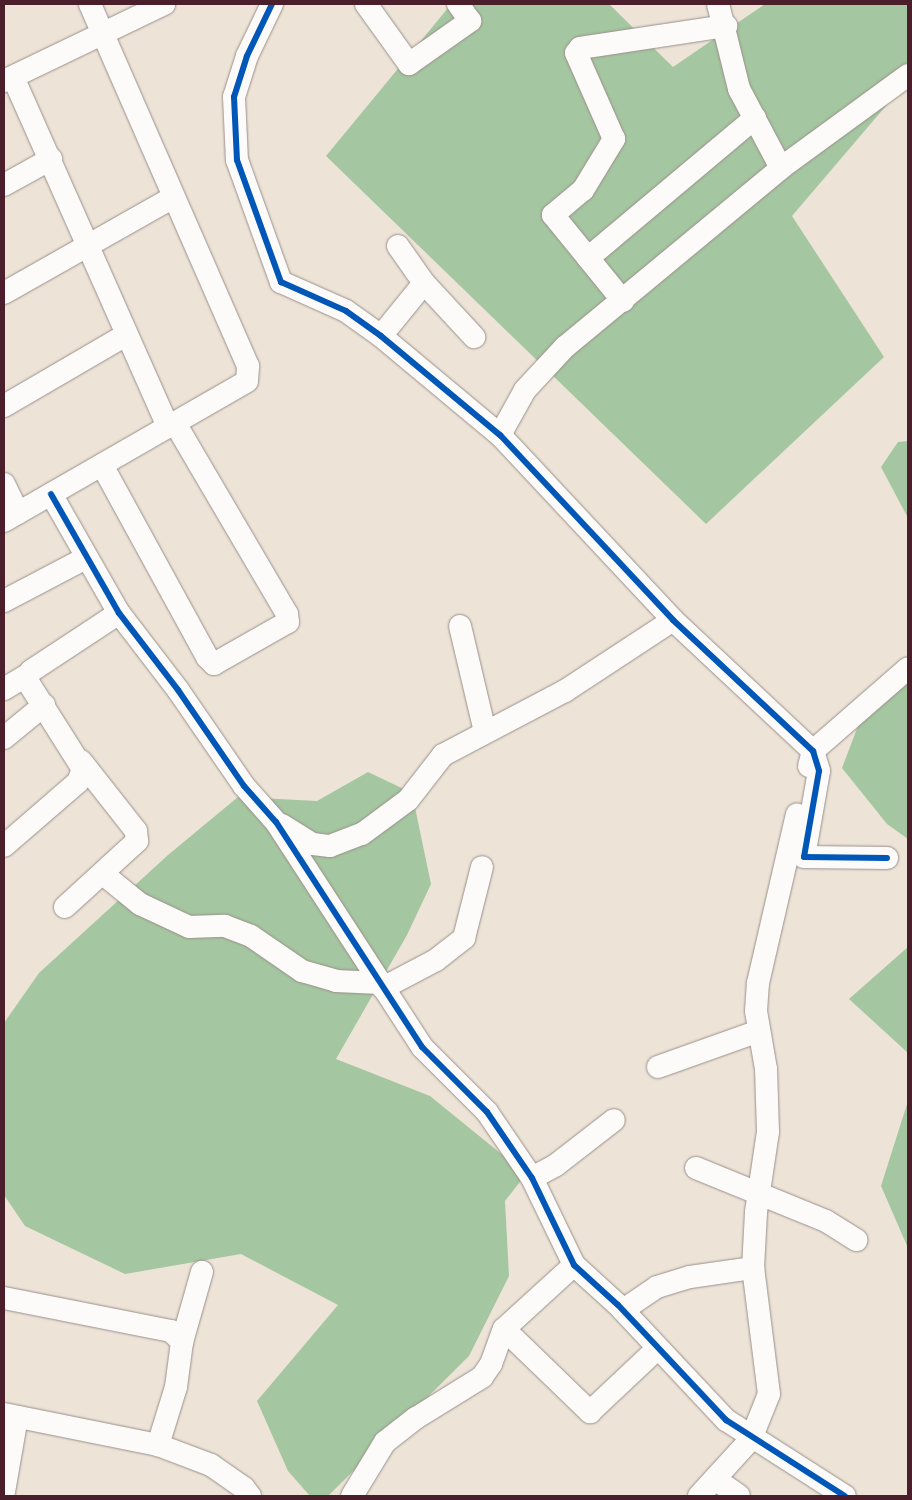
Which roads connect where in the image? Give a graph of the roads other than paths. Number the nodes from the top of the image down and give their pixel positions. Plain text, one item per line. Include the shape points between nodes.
1 (90, 4) edge
2 (164, 4) edge
3 (272, 4) edge
4 (366, 4) edge
5 (458, 4) edge
6 (718, 4) edge
7 (726, 26) junction
8 (104, 33) junction
9 (908, 75) edge
10 (8, 79) edge
11 (755, 118) junction
12 (51, 159) junction
13 (781, 168) junction
14 (4, 186) edge
15 (172, 198) junction
16 (89, 244) junction
17 (398, 246) dead end
18 (588, 258) junction
19 (424, 283) junction
20 (4, 293) edge
21 (623, 301) junction
22 (126, 335) junction
23 (382, 336) junction
24 (474, 336) dead end
25 (4, 406) edge
26 (172, 425) junction
27 (500, 435) junction
28 (102, 465) junction
29 (4, 484) edge
30 (51, 494) junction
31 (11, 517) edge
32 (86, 558) junction
33 (4, 601) edge
34 (119, 613) junction
35 (673, 620) junction
36 (460, 626) dead end
37 (908, 668) edge
38 (29, 674) junction
39 (4, 689) edge
40 (44, 705) junction
41 (485, 732) junction
42 (4, 738) edge
43 (813, 751) junction
44 (81, 761) junction
45 (276, 822) junction
46 (4, 846) edge
47 (887, 858) dead end
48 (482, 867) dead end
49 (103, 874) junction
50 (65, 907) dead end
51 (381, 985) junction
52 (759, 1032) junction
53 (658, 1067) dead end
54 (614, 1120) dead end
55 (696, 1168) dead end
56 (532, 1178) junction
57 (759, 1193) junction
58 (857, 1240) dead end
59 (574, 1266) junction
60 (753, 1268) junction
61 (202, 1272) dead end
62 (4, 1298) edge
63 (623, 1310) junction
64 (504, 1328) junction
65 (182, 1342) junction
66 (658, 1348) junction
67 (10, 1415) edge
68 (752, 1439) junction
69 (158, 1445) junction
70 (715, 1479) junction
71 (4, 1492) edge
72 (250, 1496) edge
73 (352, 1496) edge
74 (699, 1496) edge
75 (739, 1496) edge
76 (845, 1496) edge

1 - 8 street
2 - 8 street
3 - 23 street via 247,56 234,98 237,160 281,282 346,311
4 - 5 street via 409,64 470,21
6 - 7 street
7 - 11 street via 739,89
7 - 18 street via 580,48 576,53 614,139 583,190 553,215
8 - 10 street
8 - 15 street
9 - 13 street
10 - 12 street
11 - 13 street
11 - 18 street
12 - 14 street
12 - 16 street
13 - 21 street
15 - 16 street
15 - 26 street via 248,366 247,381
16 - 20 street
16 - 22 street
17 - 19 street
18 - 21 street
19 - 23 street
19 - 24 street
21 - 27 street via 565,347 525,390
22 - 25 street
22 - 26 street
23 - 27 street
26 - 28 street
26 - 28 street via 287,614 288,622 280,627 214,664 206,658
27 - 35 street
28 - 30 street
29 - 31 street
30 - 31 street
30 - 32 street
32 - 33 street
32 - 34 street
34 - 38 street
34 - 45 street via 178,690 244,786
35 - 41 street via 565,691
35 - 43 street
36 - 41 street
37 - 43 street
38 - 39 street
38 - 40 street via 26,679
40 - 42 street
40 - 44 street
41 - 45 street via 443,755 408,800 362,834 330,846 312,844
43 - 47 street via 819,771 804,856
43 - 52 street via 758,983 756,1011
44 - 46 street via 83,769 78,782
44 - 49 street via 136,830 137,841 131,850
45 - 51 street
48 - 51 street via 464,938 436,960
49 - 50 street
49 - 51 street via 140,904 188,927 225,926 251,936 302,971 336,981
51 - 56 street via 422,1047 487,1112
52 - 53 street
52 - 57 street via 766,1069 768,1132
54 - 56 street via 556,1165
55 - 57 street
56 - 59 street
57 - 58 street via 826,1221
57 - 60 street
59 - 63 street
59 - 64 street
60 - 63 street via 690,1277 665,1285
60 - 68 street via 769,1385 765,1409
61 - 65 street
62 - 65 street via 171,1331
63 - 66 street
64 - 66 street via 590,1412
64 - 73 street via 491,1364 482,1378 416,1418 385,1442
65 - 69 street via 176,1387
66 - 68 street via 726,1420
67 - 69 street
67 - 71 street
68 - 70 street
68 - 76 street
69 - 72 street via 211,1465 244,1488
70 - 74 street
70 - 75 street

